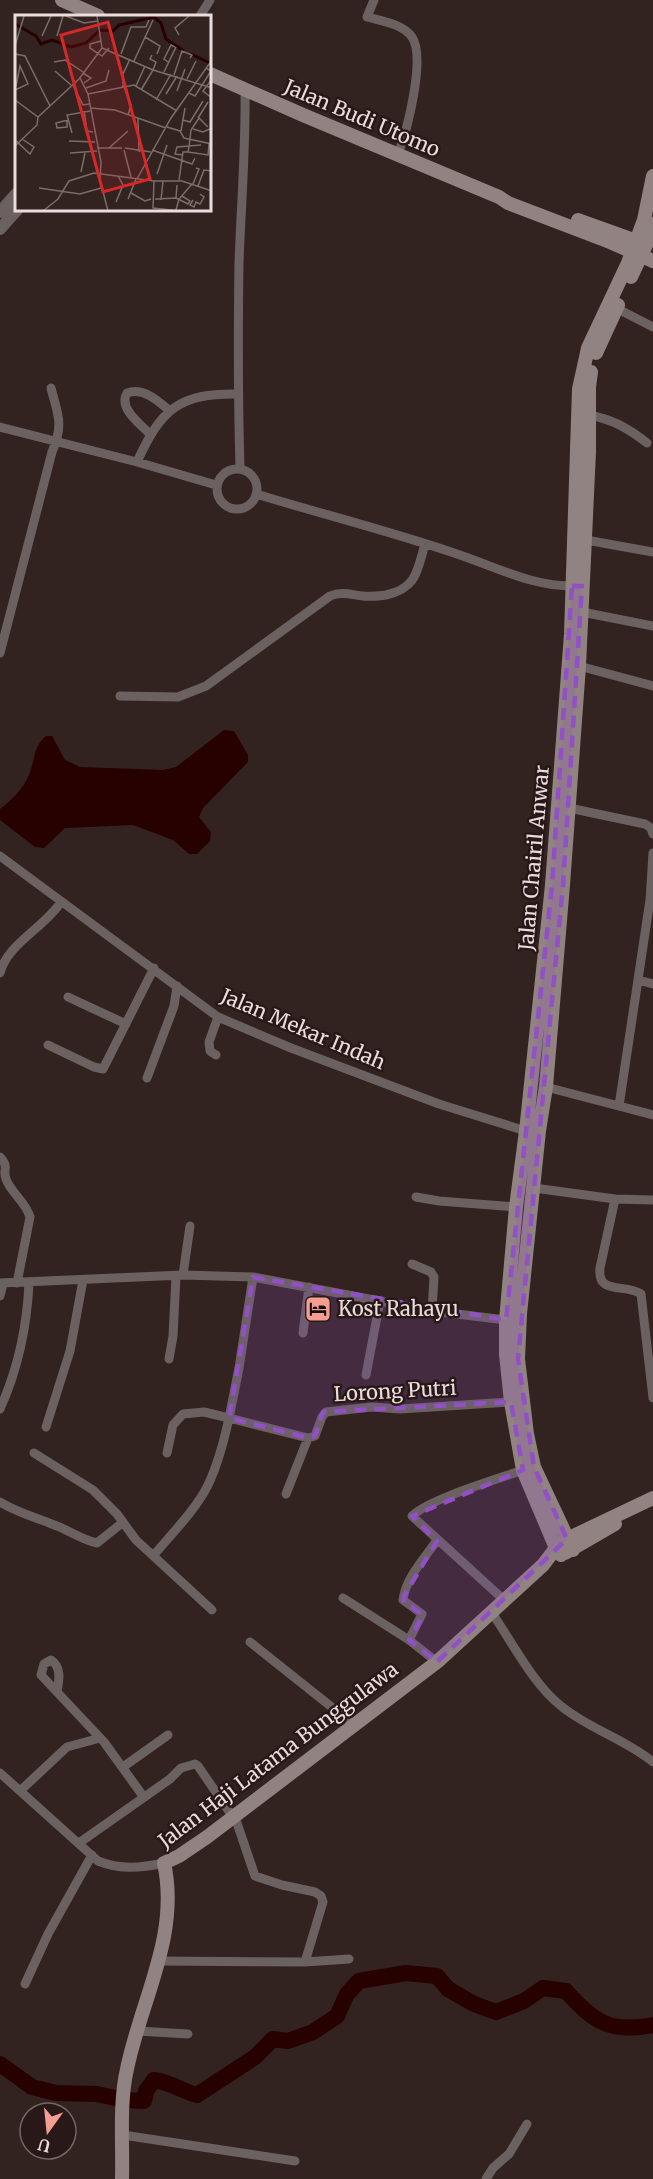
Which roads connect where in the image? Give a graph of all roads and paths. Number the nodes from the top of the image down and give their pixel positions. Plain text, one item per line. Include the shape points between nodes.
1 (62, 0) edge
2 (210, 0) edge
3 (374, 0) edge
4 (96, 15) edge
5 (201, 15) edge
6 (212, 75) edge
7 (245, 90) junction
8 (398, 154) junction
9 (653, 176) edge
10 (15, 195) edge
11 (0, 212) edge
12 (15, 212) edge
13 (653, 224) edge
14 (0, 229) edge
15 (644, 251) edge
16 (616, 308) junction
17 (653, 327) edge
18 (51, 388) dead end
19 (238, 394) junction
20 (170, 411) junction
21 (588, 415) junction
22 (0, 427) edge
23 (150, 434) junction
24 (56, 443) junction
25 (647, 443) dead end
26 (137, 462) junction
27 (240, 468) junction
28 (216, 485) junction
29 (256, 494) junction
30 (586, 540) junction
31 (425, 544) junction
32 (653, 552) edge
33 (577, 586) junction
34 (582, 612) junction
35 (653, 626) edge
36 (0, 653) edge
37 (579, 666) junction
38 (653, 686) edge
39 (120, 696) dead end
40 (569, 808) junction
41 (653, 834) edge
42 (653, 852) edge
43 (0, 856) edge
44 (652, 901) edge
45 (62, 902) junction
46 (154, 968) junction
47 (0, 973) edge
48 (638, 980) junction
49 (653, 984) edge
50 (177, 986) junction
51 (68, 997) dead end
52 (218, 1017) junction
53 (126, 1024) junction
54 (544, 1032) junction
55 (48, 1045) dead end
56 (216, 1055) dead end
57 (147, 1078) dead end
58 (546, 1088) junction
59 (619, 1106) junction
60 (653, 1115) edge
61 (526, 1131) junction
62 (0, 1157) edge
63 (534, 1188) junction
64 (416, 1197) dead end
65 (615, 1199) junction
66 (653, 1200) edge
67 (516, 1208) junction
68 (190, 1226) dead end
69 (412, 1264) dead end
70 (180, 1275) junction
71 (253, 1277) junction
72 (83, 1280) junction
73 (1, 1283) edge
74 (16, 1283) junction
75 (29, 1283) junction
76 (309, 1287) junction
77 (0, 1296) edge
78 (380, 1301) junction
79 (432, 1311) junction
80 (506, 1320) junction
81 (303, 1333) dead end
82 (169, 1359) dead end
83 (366, 1375) dead end
84 (653, 1398) edge
85 (511, 1402) junction
86 (0, 1409) edge
87 (229, 1418) junction
88 (46, 1426) dead end
89 (308, 1438) junction
90 (34, 1453) dead end
91 (167, 1453) dead end
92 (523, 1470) junction
93 (286, 1494) dead end
94 (653, 1498) edge
95 (0, 1502) edge
96 (653, 1505) edge
97 (122, 1523) junction
98 (437, 1540) junction
99 (561, 1550) junction
100 (154, 1555) junction
101 (343, 1598) dead end
102 (504, 1600) junction
103 (212, 1610) dead end
104 (492, 1613) junction
105 (409, 1640) junction
106 (250, 1642) dead end
107 (437, 1662) junction
108 (57, 1692) dead end
109 (352, 1724) junction
110 (168, 1735) dead end
111 (100, 1738) junction
112 (653, 1762) edge
113 (123, 1767) junction
114 (0, 1773) edge
115 (20, 1791) junction
116 (143, 1796) junction
117 (232, 1817) junction
118 (79, 1844) junction
119 (92, 1855) junction
120 (164, 1863) junction
121 (349, 1959) dead end
122 (160, 1961) junction
123 (305, 1962) junction
124 (25, 1984) dead end
125 (138, 2031) junction
126 (188, 2034) dead end
127 (527, 2124) dead end
128 (123, 2135) junction
129 (295, 2161) dead end
130 (122, 2179) edge
131 (486, 2179) edge

1 - 4 main road
2 - 5 street
3 - 8 street via 367,17 407,32 414,39 417,52 411,111
6 - 7 main road, Jalan Budi Utomo
7 - 8 main road, Jalan Budi Utomo
7 - 19 street
8 - 15 main road, Jalan Budi Utomo
9 - 15 main road, Jalan Chairil Anwar via 644,220
10 - 11 street
12 - 14 street
13 - 15 main road, Jalan Chairil Anwar
15 - 16 main road, Jalan Chairil Anwar
15 - 33 main road, Jalan Chairil Anwar via 600,319 583,368 579,390
16 - 17 street
16 - 21 main road, Jalan Chairil Anwar via 594,360
18 - 24 street via 59,418
19 - 20 street via 197,396
19 - 27 street
20 - 23 street
20 - 23 street via 150,395 127,393 125,405
21 - 25 street via 620,424
21 - 30 main road, Jalan Chairil Anwar
22 - 24 street
23 - 26 street
24 - 26 street
24 - 36 street
26 - 28 street
27 - 28 street via 225,472
27 - 29 street via 252,475
28 - 29 street via 222,504 231,508 247,507
29 - 31 street
30 - 32 street
30 - 33 main road, Jalan Chairil Anwar
31 - 33 street via 529,581
31 - 39 street via 407,588 374,597 340,593 330,596 216,680 191,693 169,697
33 - 34 main road, Jalan Chairil Anwar
33 - 54 main road, Jalan Chairil Anwar
34 - 35 street
34 - 37 main road, Jalan Chairil Anwar
37 - 38 street
37 - 40 main road, Jalan Chairil Anwar
40 - 41 street via 645,825
40 - 54 main road, Jalan Chairil Anwar
42 - 44 street
43 - 45 street, Jalan Mekar Indah
44 - 48 street
45 - 46 street, Jalan Mekar Indah
45 - 47 street via 43,925 15,947
46 - 50 street, Jalan Mekar Indah
46 - 53 street
48 - 49 street
48 - 59 street
50 - 52 street, Jalan Mekar Indah
50 - 57 street via 174,1006
51 - 53 street
52 - 56 street via 208,1045
52 - 61 street, Jalan Mekar Indah via 439,1104
53 - 55 street via 103,1069
54 - 58 main road, Jalan Chairil Anwar
54 - 61 main road, Jalan Chairil Anwar
58 - 59 street
58 - 63 main road, Jalan Chairil Anwar
59 - 60 street
61 - 67 main road, Jalan Chairil Anwar
62 - 74 street via 7,1166 6,1180 30,1216
63 - 65 street
63 - 99 main road, Jalan Chairil Anwar via 518,1359 534,1467
64 - 67 street
65 - 66 street
65 - 84 street via 600,1278 607,1286 641,1294
67 - 80 main road, Jalan Chairil Anwar
68 - 70 street
69 - 79 street via 434,1277
70 - 71 street
70 - 72 street
70 - 82 street
71 - 76 street
71 - 87 street
72 - 75 street
72 - 88 street via 70,1351
73 - 74 street
73 - 77 street
74 - 75 street
75 - 86 street via 20,1350
76 - 78 street
76 - 81 street
78 - 79 street
78 - 83 street
79 - 80 street
80 - 85 main road, Jalan Chairil Anwar
85 - 89 street, Lorong Putri via 326,1412 315,1436
85 - 92 main road, Jalan Chairil Anwar
87 - 89 street
87 - 91 street via 204,1412 183,1414 172,1425
87 - 100 street via 208,1484
89 - 93 street
90 - 97 street via 93,1490
92 - 98 street via 413,1514
92 - 99 main road, Jalan Chairil Anwar
94 - 99 main road
95 - 97 street via 96,1543
96 - 99 main road
97 - 100 street
98 - 102 street
98 - 105 street via 415,1571 404,1596 404,1602 422,1614
99 - 102 main road, Jalan Haji Latama Bunggulawa
100 - 103 street
101 - 105 street
102 - 104 main road, Jalan Haji Latama Bunggulawa
104 - 107 main road, Jalan Haji Latama Bunggulawa
104 - 112 street via 554,1701
105 - 107 street
106 - 109 street
107 - 109 main road, Jalan Haji Latama Bunggulawa
108 - 111 street
109 - 117 main road, Jalan Haji Latama Bunggulawa
110 - 113 street
111 - 113 street
111 - 115 street via 67,1747
113 - 116 street
114 - 115 street
115 - 118 street
116 - 117 street via 181,1768 195,1764
116 - 118 street
117 - 120 main road, Jalan Haji Latama Bunggulawa
117 - 123 street via 255,1876 321,1896 321,1913
118 - 119 street
119 - 120 street via 119,1868
119 - 124 street
120 - 122 main road, Jalan Haji Latama Bunggulawa via 168,1901
121 - 123 street
122 - 123 street
122 - 125 main road, Jalan Haji Latama Bunggulawa
125 - 126 street
125 - 128 main road, Jalan Haji Latama Bunggulawa via 127,2069
127 - 131 street via 509,2154
128 - 129 street
128 - 130 main road, Jalan Haji Latama Bunggulawa

